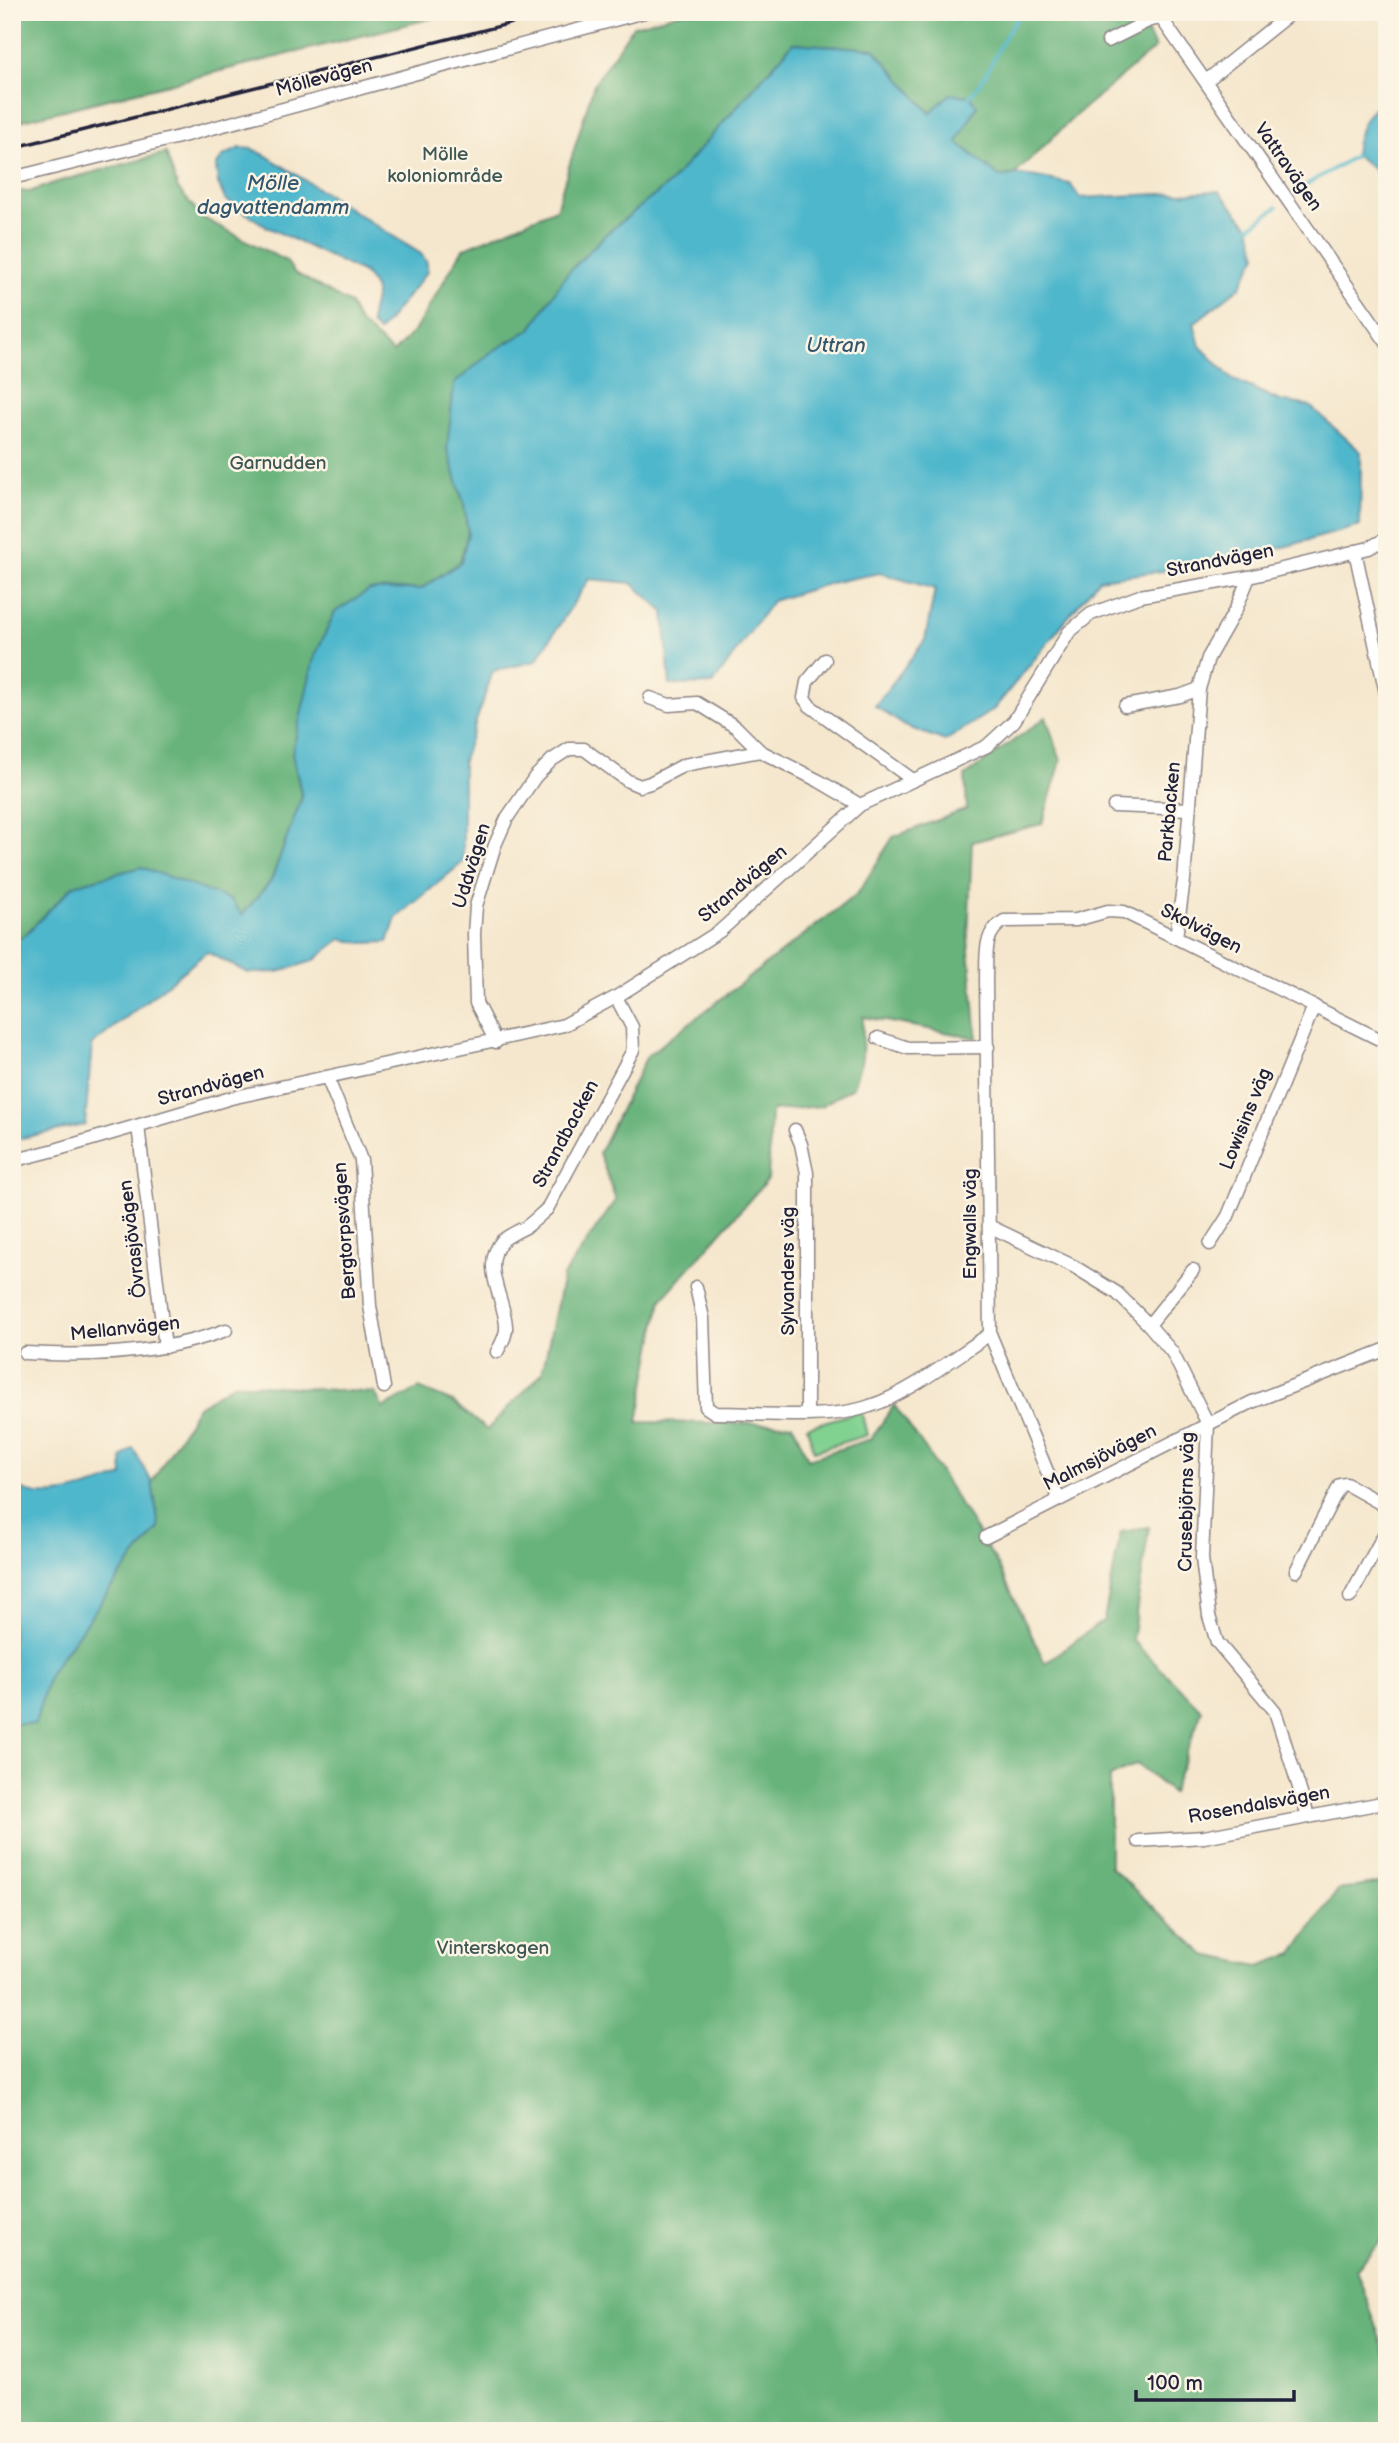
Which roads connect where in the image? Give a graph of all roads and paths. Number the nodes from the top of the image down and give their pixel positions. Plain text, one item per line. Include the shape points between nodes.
1 (644, 12) edge
2 (1292, 12) edge
3 (1156, 21) edge
4 (1108, 41) dead end
5 (1206, 82) junction
6 (12, 178) edge
7 (1387, 343) edge
8 (1387, 538) edge
9 (1355, 551) junction
10 (1249, 577) junction
11 (825, 660) dead end
12 (1199, 690) junction
13 (650, 698) dead end
14 (1387, 698) edge
15 (1125, 706) dead end
16 (760, 751) junction
17 (913, 780) junction
18 (860, 805) junction
19 (1114, 806) dead end
20 (1189, 809) junction
21 (989, 935) joint
22 (1176, 937) junction
23 (616, 997) junction
24 (1314, 1006) junction
25 (878, 1038) dead end
26 (496, 1042) junction
27 (1387, 1043) edge
28 (988, 1047) junction
29 (327, 1077) junction
30 (138, 1126) junction
31 (795, 1130) dead end
32 (12, 1161) edge
33 (989, 1226) junction
34 (1210, 1244) dead end
35 (1193, 1270) dead end
36 (696, 1287) dead end
37 (1149, 1325) junction
38 (226, 1331) dead end
39 (990, 1334) junction
40 (164, 1347) junction
41 (1387, 1349) edge
42 (497, 1352) dead end
43 (25, 1353) dead end
44 (384, 1387) dead end
45 (807, 1414) junction
46 (1208, 1424) junction
47 (1059, 1500) junction
48 (1387, 1507) edge
49 (1387, 1530) edge
50 (986, 1537) dead end
51 (1296, 1571) dead end
52 (1350, 1597) dead end
53 (1387, 1801) edge
54 (1308, 1816) junction
55 (1138, 1841) dead end

1 - 6 street, Möllevägen
2 - 5 street
3 - 4 street
3 - 5 street, Vattravägen
5 - 7 street, Vattravägen
8 - 9 street, Strandvägen
9 - 10 street, Strandvägen
9 - 14 street
10 - 12 street, Parkbacken via 1208,658
10 - 17 street, Strandvägen via 1140,596 1091,614 1069,632 1014,721 987,746
11 - 17 street via 807,682 804,698
12 - 15 street
12 - 20 street, Parkbacken
13 - 16 street via 669,705 697,703 736,727
16 - 18 street
16 - 26 street, Uddvägen via 684,765 639,786 584,749 569,749 536,777 507,818 476,906 476,1003
17 - 18 street, Strandvägen
18 - 23 street, Strandvägen via 720,931
19 - 20 street
20 - 22 street, Parkbacken
21 - 22 street, Skolvägen via 1004,921 1076,920 1115,911
21 - 28 street, Engwalls väg
22 - 24 street, Skolvägen
23 - 26 street, Strandvägen via 564,1025
23 - 42 street, Strandbacken via 632,1027 633,1050 547,1209 496,1250 493,1268 506,1326
24 - 27 street, Skolvägen
24 - 34 street, Lowisins väg via 1228,1216
25 - 28 street via 908,1048
26 - 29 street, Strandvägen
28 - 33 street, Engwalls väg
29 - 30 street, Strandvägen via 231,1098
29 - 44 street, Bergtorpsvägen via 361,1160 370,1306
30 - 32 street, Strandvägen
30 - 40 street, Övrasjövägen
31 - 45 street, Sylvanders väg via 807,1173
33 - 37 street, Crusebjörns väg via 1101,1283
33 - 39 street, Engwalls väg
35 - 37 street
36 - 45 street via 703,1318 706,1407 715,1413
37 - 46 street, Crusebjörns väg via 1172,1352
38 - 40 street, Mellanvägen
39 - 45 street via 870,1406
39 - 47 street, Engwalls väg
40 - 43 street, Mellanvägen via 98,1354
41 - 46 street, Malmsjövägen
46 - 47 street, Malmsjövägen
46 - 54 street, Crusebjörns väg via 1202,1558 1209,1616 1217,1642 1275,1711
47 - 50 street, Malmsjövägen
48 - 51 street via 1340,1485
49 - 52 street
53 - 54 street, Rosendalsvägen
54 - 55 street, Rosendalsvägen via 1204,1837

